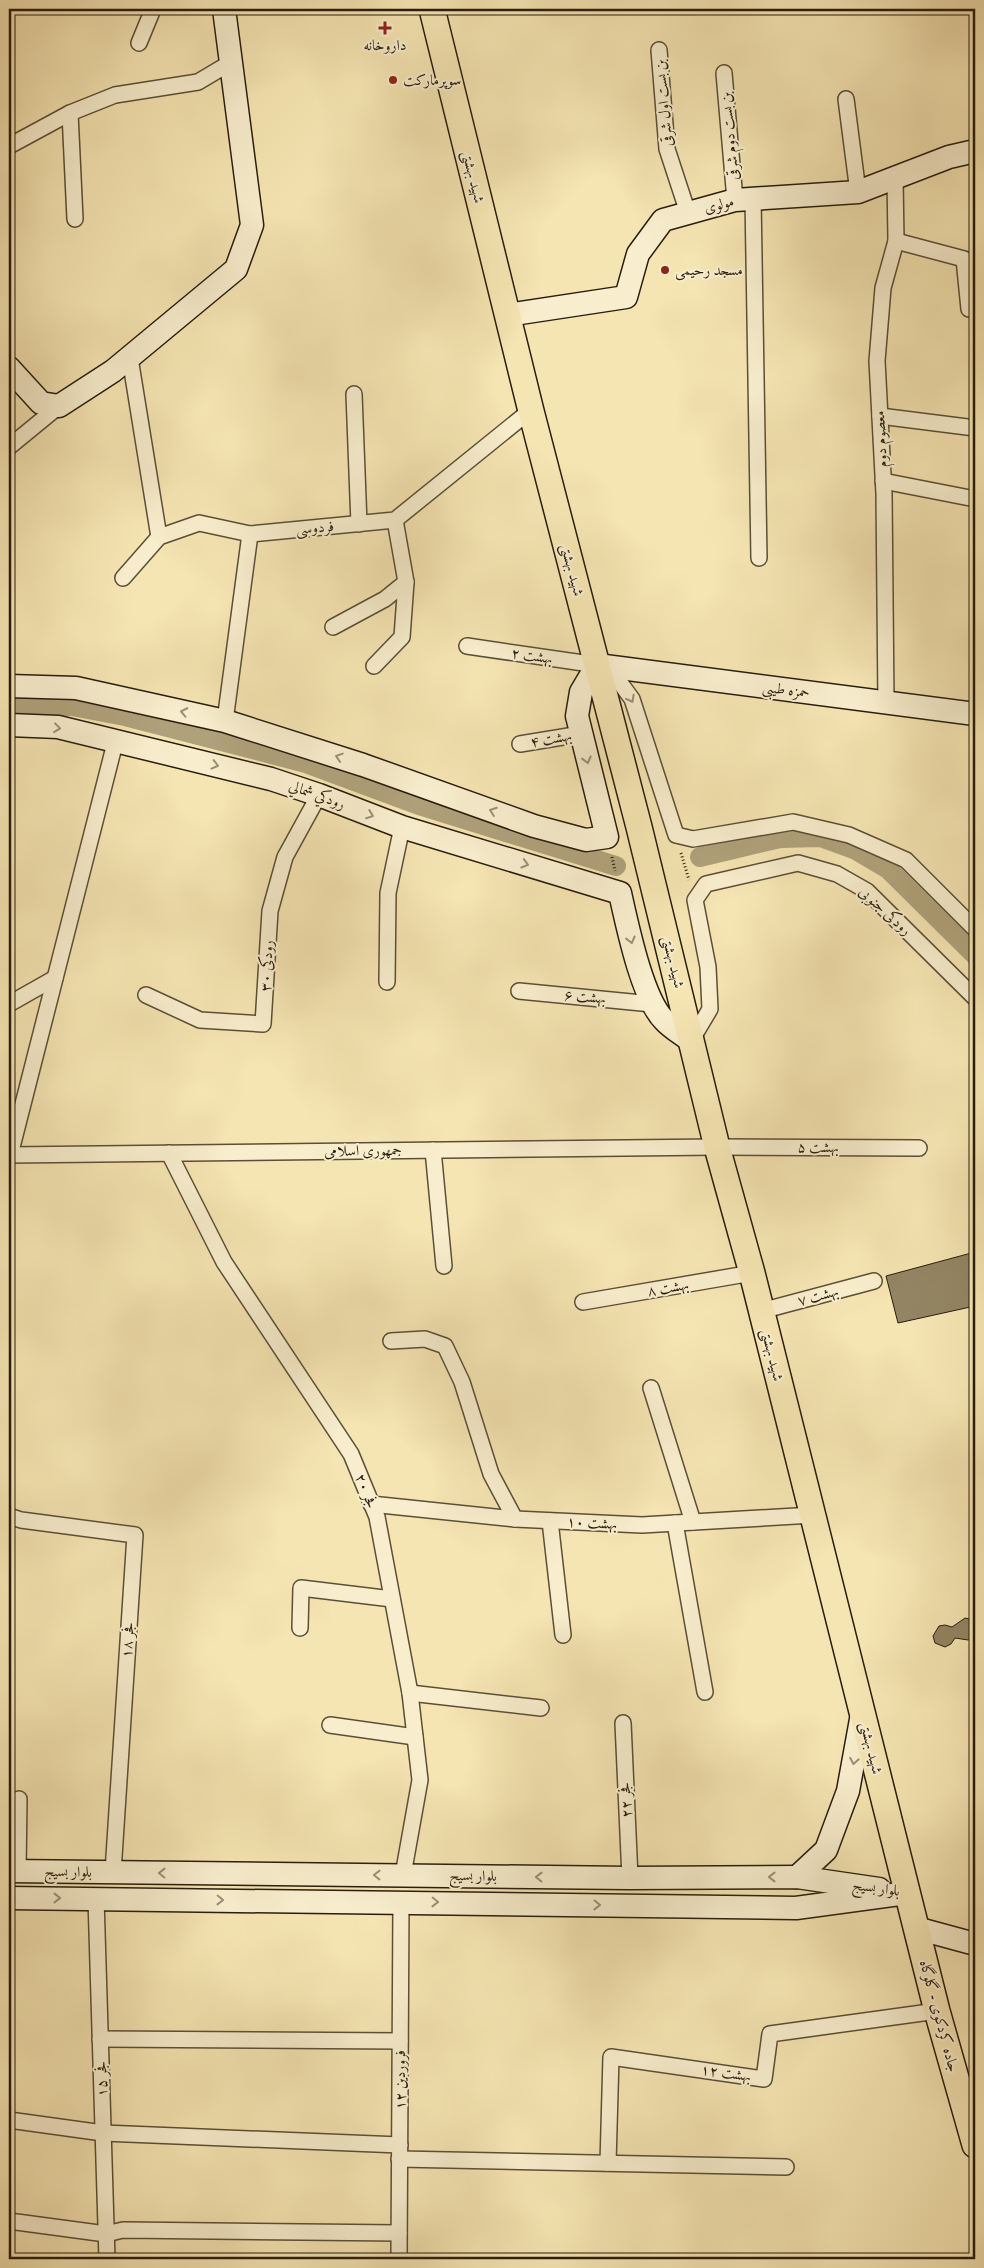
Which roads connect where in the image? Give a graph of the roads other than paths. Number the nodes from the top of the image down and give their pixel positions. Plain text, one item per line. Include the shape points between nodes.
1 (153, 9) edge
2 (224, 9) edge
3 (432, 9) edge
4 (139, 43) dead end
5 (659, 50) dead end
6 (230, 63) junction
7 (724, 73) dead end
8 (846, 99) dead end
9 (70, 113) junction
10 (9, 146) edge
11 (975, 151) edge
12 (895, 178) junction
13 (858, 192) junction
14 (744, 199) junction
15 (688, 213) junction
16 (76, 219) dead end
17 (896, 241) junction
18 (969, 309) dead end
19 (507, 314) junction
20 (130, 358) junction
21 (9, 368) edge
22 (354, 394) dead end
23 (59, 406) junction
24 (531, 410) junction
25 (880, 416) junction
26 (975, 428) edge
27 (9, 447) edge
28 (883, 481) junction
29 (970, 498) dead end
30 (395, 520) junction
31 (359, 524) junction
32 (250, 534) junction
33 (159, 537) junction
34 (758, 558) dead end
35 (123, 578) dead end
36 (406, 582) junction
37 (333, 626) dead end
38 (467, 646) dead end
39 (597, 665) junction
40 (374, 666) dead end
41 (9, 686) edge
42 (886, 703) junction
43 (975, 714) edge
44 (225, 721) junction
45 (9, 725) edge
46 (581, 734) junction
47 (116, 739) junction
48 (520, 744) dead end
49 (319, 795) junction
50 (402, 827) junction
51 (975, 929) edge
52 (55, 978) junction
53 (387, 982) dead end
54 (519, 991) dead end
55 (146, 995) dead end
56 (975, 998) edge
57 (9, 1004) edge
58 (652, 1004) junction
59 (691, 1041) junction
60 (717, 1146) junction
61 (919, 1148) dead end
62 (433, 1150) junction
63 (170, 1153) junction
64 (9, 1155) edge
65 (444, 1266) dead end
66 (752, 1273) junction
67 (874, 1281) dead end
68 (583, 1302) dead end
69 (762, 1311) junction
70 (392, 1341) dead end
71 (651, 1388) dead end
72 (371, 1504) junction
73 (813, 1515) junction
74 (9, 1516) edge
75 (515, 1519) junction
76 (550, 1521) junction
77 (694, 1522) junction
78 (675, 1523) junction
79 (392, 1599) junction
80 (300, 1628) dead end
81 (563, 1635) dead end
82 (705, 1692) dead end
83 (410, 1693) junction
84 (541, 1708) dead end
85 (862, 1713) junction
86 (623, 1722) dead end
87 (330, 1725) dead end
88 (415, 1737) junction
89 (20, 1799) dead end
90 (13, 1871) edge
91 (113, 1872) junction
92 (403, 1875) junction
93 (797, 1877) junction
94 (630, 1878) junction
95 (9, 1898) edge
96 (96, 1898) junction
97 (401, 1902) junction
98 (912, 1912) junction
99 (975, 1944) edge
100 (936, 2011) junction
101 (100, 2039) junction
102 (400, 2041) junction
103 (9, 2120) edge
104 (103, 2133) junction
105 (975, 2145) edge
106 (399, 2152) junction
107 (608, 2163) junction
108 (786, 2166) dead end
109 (9, 2221) edge
110 (399, 2233) junction
111 (106, 2234) junction
112 (106, 2259) edge
113 (399, 2259) edge

1 - 4 street
2 - 6 street
3 - 19 main road, شهید بهشتی
5 - 15 street, بن بست اول شرقی via 667,149
6 - 9 street via 198,82 115,95
6 - 20 street via 252,224 236,269
7 - 14 street, بن بست دوم شرقی
8 - 13 street
9 - 10 street
9 - 16 street
11 - 12 street, مولوی
12 - 13 street, مولوی
12 - 17 street, معصوم دوم
13 - 14 street, مولوی
14 - 15 street, مولوی
14 - 34 street
15 - 19 street, مولوی via 663,220 638,254 626,297
17 - 18 street via 964,259
17 - 25 street, معصوم دوم via 883,288 877,361
19 - 24 main road, شهید بهشتی
20 - 23 street
20 - 33 street
21 - 23 street via 40,403
22 - 31 street
23 - 27 street
24 - 30 street
24 - 39 main road, شهید بهشتی
25 - 26 street
25 - 28 street, معصوم دوم
28 - 29 street
28 - 42 street, معصوم دوم
30 - 31 street, فردوسی
30 - 36 street
31 - 32 street, فردوسی
32 - 33 street, فردوسی via 199,523
32 - 44 street
33 - 35 street
36 - 37 street via 385,598
36 - 40 street via 402,637
38 - 39 street, بهشت ۲
39 - 42 street, حمزه طیبی
39 - 46 street via 580,692 577,716
39 -> 51 street via 621,684 632,699 676,835 693,839 793,822 849,835 906,860
39 - 59 main road, شهید بهشتی
44 -> 41 street via 76,688
42 - 43 street, حمزه طیبی
46 -> 44 street via 607,837 586,840 534,826 363,765
45 -> 47 street, رودکي شمالي via 58,727
46 - 48 street, بهشت ۴
47 -> 49 street, رودکي شمالي via 271,779
47 - 52 street
49 -> 50 street, رودکي شمالي
49 - 55 street, رودکی ۳۰ via 285,857 270,912 263,1024 200,1020
50 - 53 street via 388,893
50 -> 58 street, رودکي شمالي via 620,893 636,960
52 - 57 street
52 - 64 street
54 - 58 street, بهشت ۶
56 - 59 street, رودکی جنوبی via 867,891 837,874 798,863 706,884 695,900 708,967 710,1009
58 - 59 street via 664,1020
59 - 60 main road, شهید بهشتی
60 - 61 street, بهشت ۵
60 - 62 street, جمهوری اسلامی
60 - 66 main road, شهید بهشتی
62 - 63 street, جمهوری اسلامی
62 - 65 street
63 - 64 street, جمهوری اسلامی
63 - 72 street, فجر ۲۰ via 224,1262 351,1454
66 - 68 street, بهشت ۸
66 - 69 main road, شهید بهشتی
67 - 69 street, بهشت ۷
69 - 73 main road, شهید بهشتی
70 - 75 street via 425,1339 445,1346 462,1382 491,1474
71 - 77 street
72 - 75 street, بهشت ۱۰
72 - 79 street, فجر ۲۰ via 377,1517
73 - 77 street, بهشت ۱۰
73 - 85 main road, شهید بهشتی
74 - 91 street, فجر ۱۸ via 135,1535
75 - 76 street, بهشت ۱۰
76 - 78 street, بهشت ۱۰ via 642,1525
76 - 81 street
77 - 78 street, بهشت ۱۰
78 - 82 street
79 - 80 street via 301,1588
79 - 83 street, فجر ۲۰
83 - 84 street
83 - 88 street, فجر ۲۰
85 -> 93 street via 848,1791 826,1850
85 - 98 main road, شهید بهشتی
86 - 94 street, فجر ۲۲
87 - 88 street
88 - 92 street, فجر ۲۰ via 420,1780
89 - 90 street
90 - 91 street, بلوار بسیج
92 -> 91 street, بلوار بسیج
94 -> 92 street, بلوار بسیج
92 - 97 street
93 -> 94 street, بلوار بسیج
93 - 98 street, بلوار بسیج
95 -> 96 street, بلوار بسیج
96 -> 97 street, بلوار بسیج
96 - 101 street, فجر ۱۵
97 -> 98 street, بلوار بسیج
97 - 102 street, ۱۲ فروردین
98 - 99 street
98 - 100 main road, جاده کردکوی - گلوگاه
100 - 105 main road, جاده کردکوی - گلوگاه
100 - 107 street, بهشت ۱۲ via 770,2034 764,2079 611,2056
101 - 102 street
101 - 104 street, فجر ۱۵
102 - 106 street, ۱۲ فروردین
103 - 104 street
104 - 106 street
104 - 111 street, فجر ۱۵
106 - 107 street
106 - 110 street, ۱۲ فروردین
107 - 108 street
109 - 111 street
110 - 111 street via 123,2230
110 - 113 street, ۱۲ فروردین
111 - 112 street, فجر ۱۵

